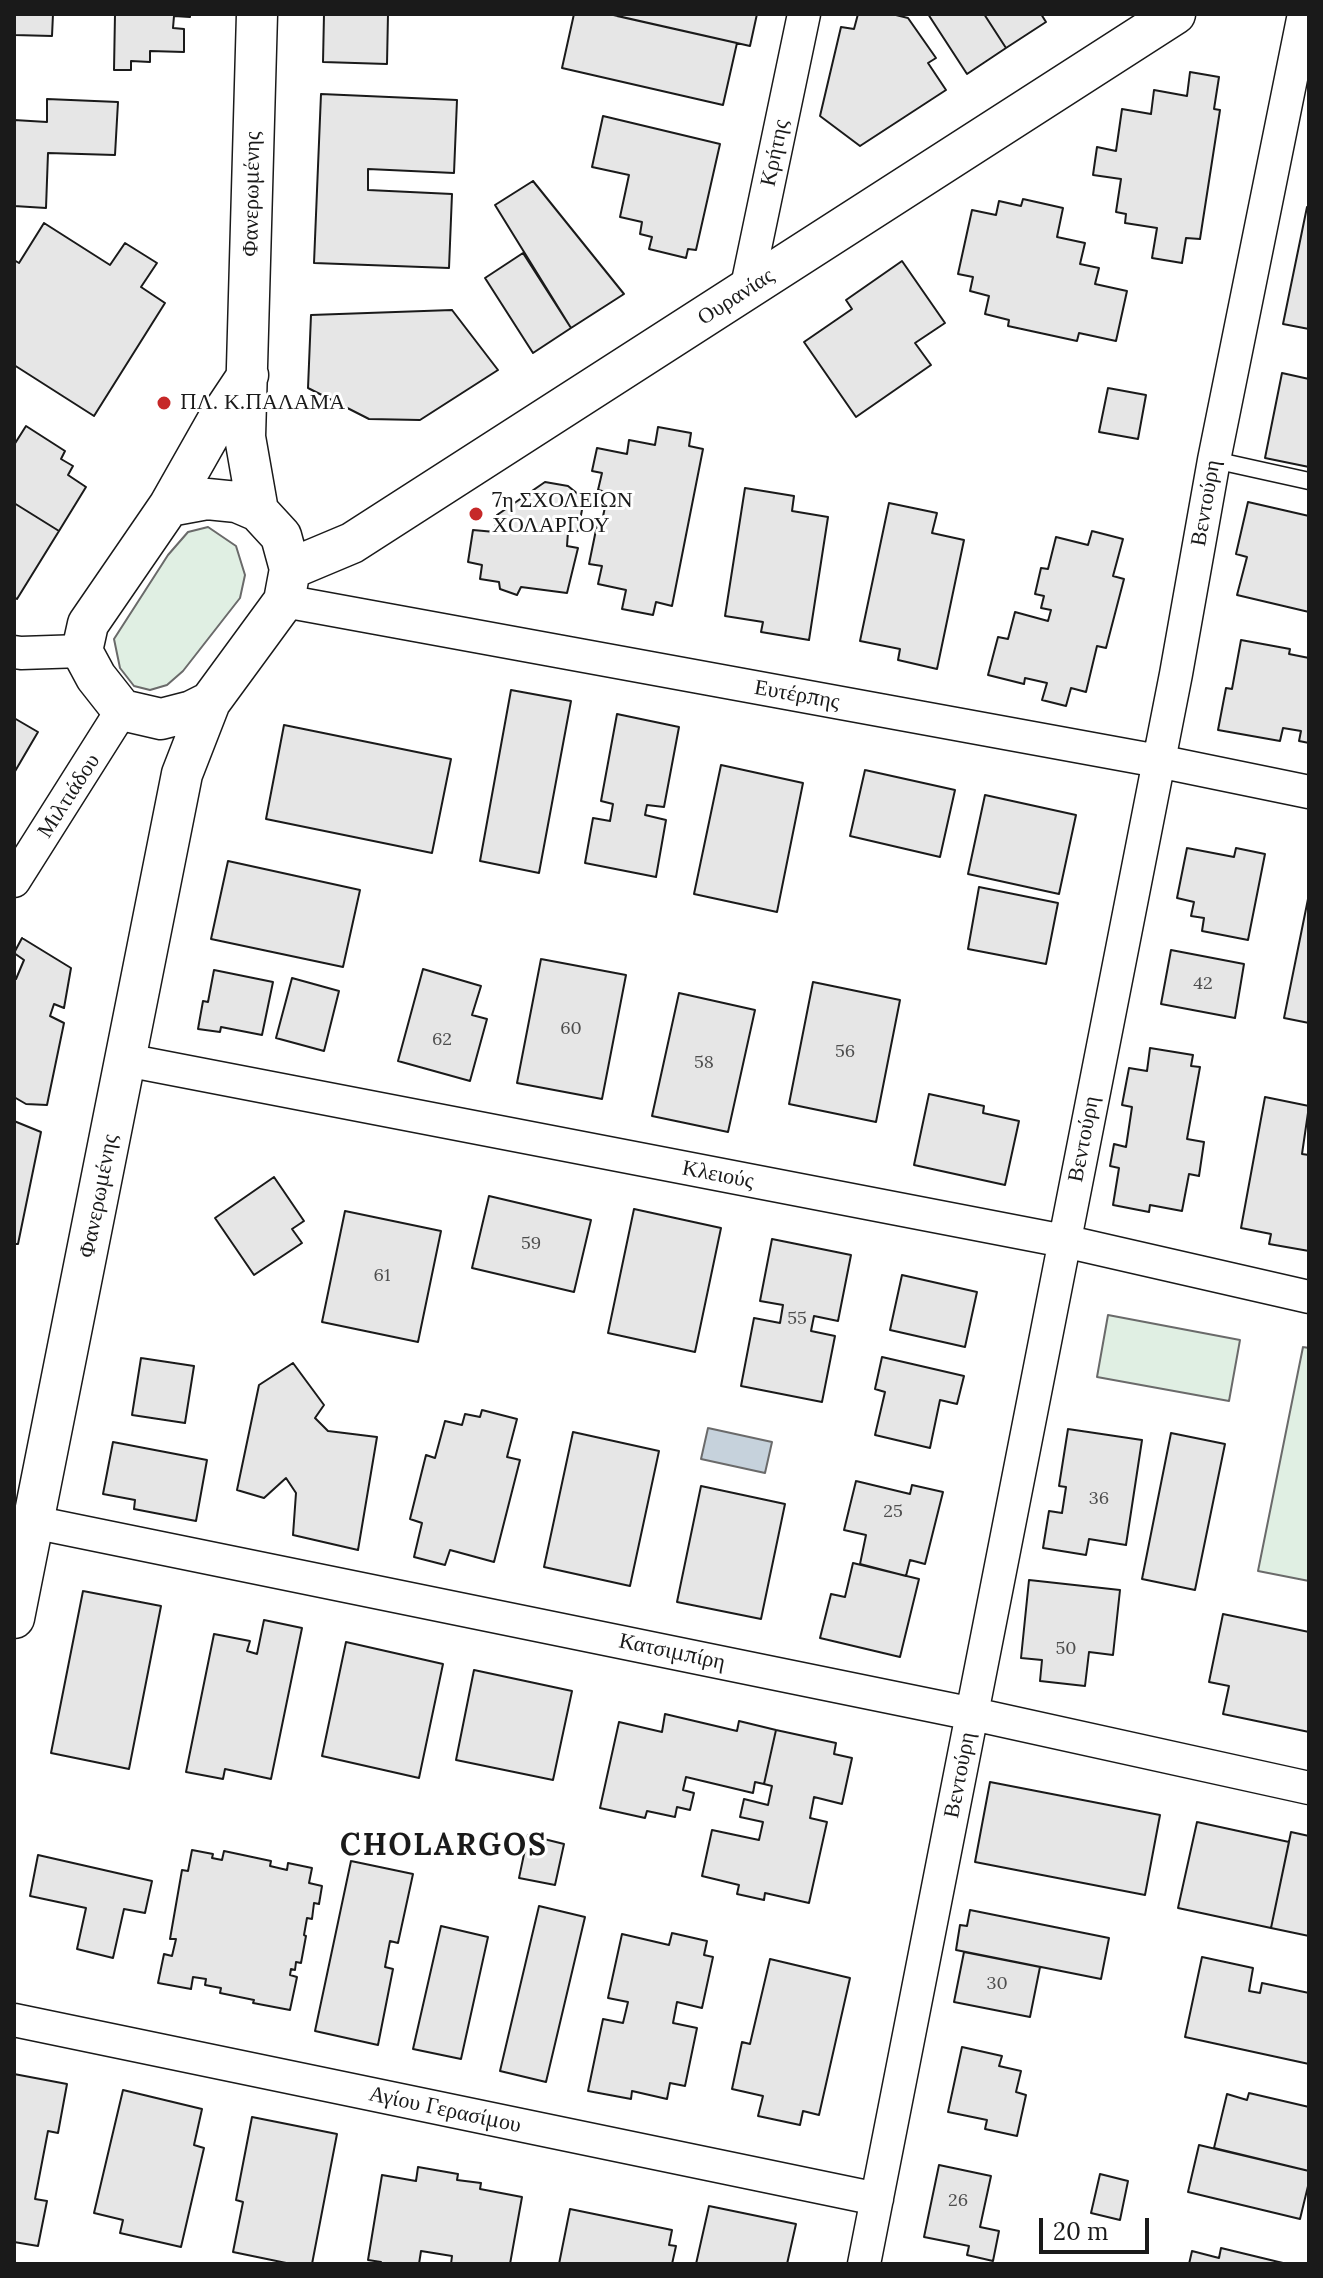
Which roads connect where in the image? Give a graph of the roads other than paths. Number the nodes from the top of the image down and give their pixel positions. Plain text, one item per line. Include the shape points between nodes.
1 (257, 14) edge
2 (804, 14) edge
3 (1175, 14) edge
4 (1304, 14) edge
5 (746, 291) junction
6 (248, 375) junction
7 (1214, 460) junction
8 (1309, 481) edge
9 (169, 506) junction
10 (258, 511) junction
11 (287, 585) junction
12 (82, 651) junction
13 (14, 652) edge
14 (210, 702) junction
15 (122, 710) junction
16 (161, 719) junction
17 (1158, 761) junction
18 (182, 774) junction
19 (1309, 792) edge
20 (14, 881) edge
21 (126, 1060) junction
22 (1064, 1241) junction
23 (1309, 1297) edge
24 (33, 1522) junction
25 (14, 1618) edge
26 (973, 1714) junction
27 (1309, 1788) edge
28 (14, 2020) edge
29 (877, 2199) junction
30 (864, 2264) edge

1 - 6 street, Φανερωμένης
2 - 5 street, Κρήτης
3 - 5 street, Ουρανίας
4 - 7 street, Βεντούρη
5 - 11 street, Ουρανίας
6 - 9 street
6 - 10 street, Φανερωμένης via 245,437
7 - 8 lane
7 - 17 street, Βεντούρη
9 - 10 street via 207,499
9 - 12 street via 88,624
10 - 11 street via 281,536
11 - 14 street
11 - 17 street, Ευτέρπης
12 - 13 street
12 - 15 street
14 - 16 street
14 - 18 street, Φανερωμένης
15 - 16 street
15 - 20 street, Μιλτιάδου
16 - 18 street, Φανερωμένης via 179,743
17 - 19 street, Ευτέρπης
17 - 22 street, Βεντούρη
18 - 21 street, Φανερωμένης
21 - 22 street, Κλειούς
21 - 24 street, Φανερωμένης
22 - 23 street, Κλειούς
22 - 26 street, Βεντούρη
24 - 25 street, Φανερωμένης
24 - 26 street, Κατσιμπίρη
26 - 27 street, Κατσιμπίρη
26 - 29 street, Βεντούρη
28 - 29 street, Αγίου Γερασίμου
29 - 30 street, Βεντούρη

